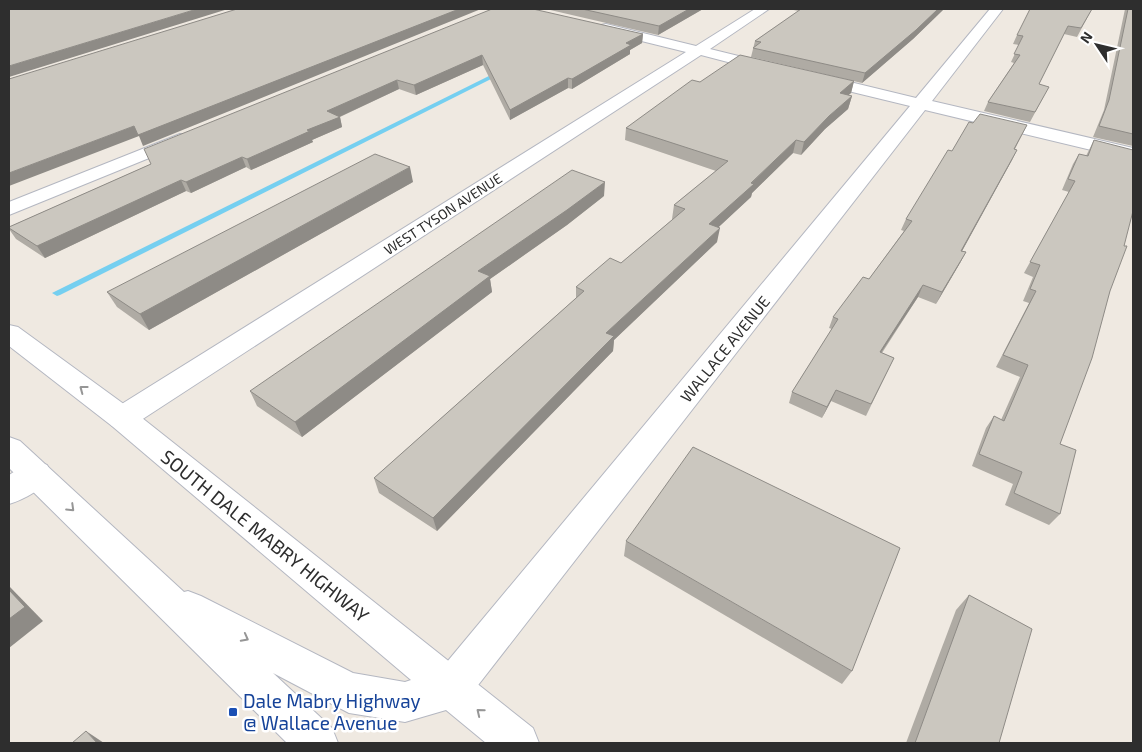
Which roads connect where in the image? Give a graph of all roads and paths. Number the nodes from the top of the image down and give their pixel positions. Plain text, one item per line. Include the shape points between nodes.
1 (763, 9) edge
2 (997, 9) edge
3 (592, 25) edge
4 (699, 51) junction
5 (786, 71) edge
6 (806, 76) edge
7 (922, 104) junction
8 (192, 133) edge
9 (1133, 154) edge
10 (9, 209) edge
11 (9, 333) edge
12 (122, 418) junction
13 (9, 449) edge
14 (22, 482) edge
15 (156, 590) junction
16 (452, 688) junction
17 (317, 743) edge
18 (518, 743) edge

1 - 4 street, WEST TYSON AVENUE
2 - 7 street, WALLACE AVENUE
3 - 4 street
4 - 5 street
4 - 12 street, WEST TYSON AVENUE
6 - 7 street
7 - 9 street
7 - 16 street, WALLACE AVENUE
8 - 10 street
12 -> 11 street, SOUTH DALE MABRY HIGHWAY
12 - 16 street, SOUTH DALE MABRY HIGHWAY
13 - 14 street
14 -> 15 street
15 -> 16 street via 349,693 404,702
15 - 17 street
18 -> 16 street, SOUTH DALE MABRY HIGHWAY

